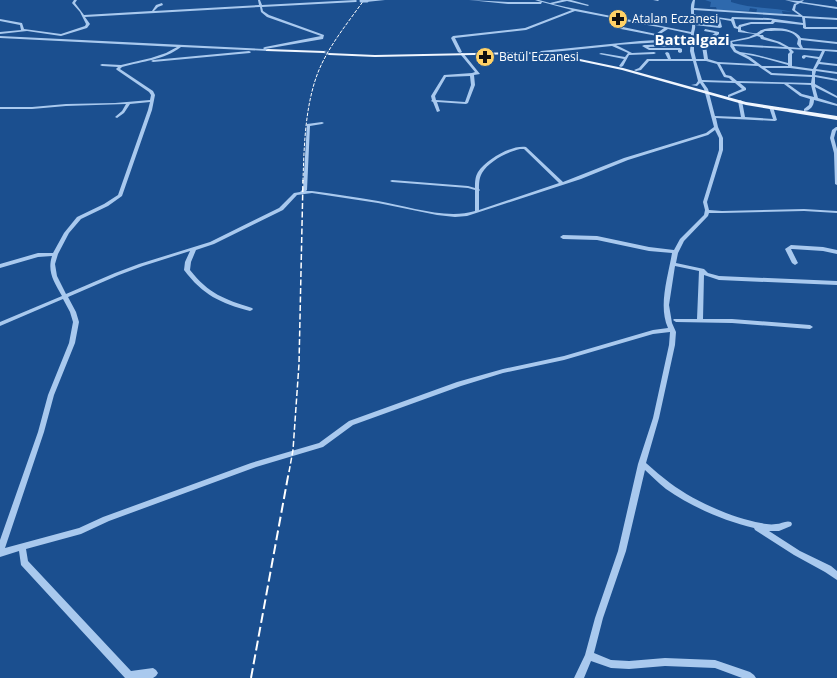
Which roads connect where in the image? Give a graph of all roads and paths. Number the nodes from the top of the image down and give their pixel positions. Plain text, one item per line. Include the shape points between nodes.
1 (76, 0) edge
2 (259, 0) edge
3 (357, 0) edge
4 (384, 0) edge
5 (470, 0) edge
6 (536, 0) edge
7 (654, 0) edge
8 (658, 0) edge
9 (694, 0) edge
10 (786, 0) edge
11 (803, 0) edge
12 (799, 2) junction
13 (548, 3) junction
14 (162, 4) dead end
15 (588, 5) dead end
16 (261, 7) junction
17 (837, 8) edge
18 (693, 9) junction
19 (574, 10) junction
20 (153, 11) junction
21 (692, 15) junction
22 (84, 16) junction
23 (718, 18) junction
24 (803, 18) junction
25 (624, 19) junction
26 (0, 20) edge
27 (733, 20) junction
28 (837, 20) edge
29 (694, 26) junction
30 (804, 26) junction
31 (621, 28) junction
32 (668, 28) junction
33 (837, 28) edge
34 (23, 30) junction
35 (739, 30) junction
36 (788, 31) junction
37 (0, 33) edge
38 (692, 33) junction
39 (618, 34) dead end
40 (757, 34) junction
41 (807, 34) dead end
42 (712, 36) junction
43 (0, 37) edge
44 (693, 39) junction
45 (800, 39) junction
46 (680, 40) junction
47 (724, 40) junction
48 (701, 41) junction
49 (640, 42) junction
50 (837, 43) edge
51 (715, 44) junction
52 (731, 44) junction
53 (612, 45) junction
54 (180, 46) junction
55 (704, 46) dead end
56 (790, 48) junction
57 (260, 49) junction
58 (680, 49) junction
59 (802, 49) junction
60 (268, 50) junction
61 (824, 50) junction
62 (541, 52) junction
63 (667, 52) junction
64 (692, 52) junction
65 (837, 52) edge
66 (324, 53) tunnel mouth
67 (461, 53) junction
68 (630, 53) junction
69 (646, 53) junction
70 (737, 53) junction
71 (330, 54) tunnel mouth
72 (601, 54) dead end
73 (625, 58) junction
74 (804, 58) dead end
75 (820, 58) junction
76 (648, 60) junction
77 (670, 60) junction
78 (694, 60) junction
79 (706, 60) junction
80 (133, 62) junction
81 (718, 63) junction
82 (818, 63) junction
83 (102, 65) dead end
84 (790, 65) junction
85 (837, 65) edge
86 (121, 66) junction
87 (621, 66) junction
88 (760, 66) junction
89 (636, 70) junction
90 (814, 70) junction
91 (837, 73) edge
92 (771, 74) junction
93 (472, 75) junction
94 (813, 76) junction
95 (837, 80) edge
96 (700, 81) junction
97 (736, 82) junction
98 (784, 83) junction
99 (813, 84) junction
100 (693, 85) junction
101 (707, 90) junction
102 (729, 96) junction
103 (814, 98) junction
104 (837, 98) edge
105 (150, 101) junction
106 (434, 101) junction
107 (740, 102) junction
108 (128, 104) junction
109 (837, 105) edge
110 (771, 107) junction
111 (0, 108) edge
112 (805, 110) junction
113 (438, 111) dead end
114 (837, 116) edge
115 (117, 117) dead end
116 (714, 117) junction
117 (743, 119) junction
118 (322, 123) dead end
119 (716, 127) junction
120 (837, 128) edge
121 (392, 181) dead end
122 (562, 183) junction
123 (837, 184) edge
124 (478, 190) junction
125 (302, 192) junction
126 (707, 211) junction
127 (477, 212) junction
128 (837, 212) edge
129 (563, 237) dead end
130 (194, 249) junction
131 (676, 252) junction
132 (837, 252) edge
133 (55, 254) junction
134 (795, 263) dead end
135 (673, 264) junction
136 (0, 266) edge
137 (702, 270) junction
138 (837, 283) edge
139 (64, 297) junction
140 (250, 309) dead end
141 (676, 320) dead end
142 (700, 320) junction
143 (0, 324) edge
144 (810, 327) dead end
145 (672, 330) junction
146 (642, 464) junction
147 (788, 524) dead end
148 (755, 526) junction
149 (22, 547) junction
150 (0, 552) edge
151 (837, 576) edge
152 (590, 656) junction
153 (150, 678) edge
154 (579, 678) edge
155 (751, 678) edge

1 - 22 street via 73,3
2 - 16 street
3 - 4 street, bridge
3 - 16 street
5 - 13 street via 519,4
6 - 13 street
7 - 8 street
9 - 18 street
10 - 12 street
11 - 12 street
12 - 17 street
12 - 24 street via 793,10
13 - 15 street via 567,0
13 - 19 street
14 - 20 street
16 - 20 street
16 - 57 street via 268,16 323,36
18 - 21 street
18 - 24 street
19 - 25 street
19 - 67 street via 526,29 454,37
20 - 22 street
21 - 23 street
21 - 29 street
22 - 34 street via 88,24 86,27 61,34
23 - 27 street
23 - 29 street via 720,27
24 - 28 street
24 - 30 street
25 - 31 street
25 - 32 street
26 - 34 street via 21,24
27 - 30 street via 732,18 758,18
27 - 35 street via 735,28
29 - 38 street
29 - 42 street via 718,33
30 - 33 street
30 - 35 street via 773,22 751,23
30 - 36 street via 789,27
30 - 41 street
31 - 32 street via 657,35
31 - 39 street
32 - 38 street
34 - 37 street
35 - 40 street
35 - 47 street via 734,36
36 - 40 street via 761,30
36 - 45 street via 797,34
38 - 44 street
40 - 52 street
40 - 56 street
42 - 47 street
42 - 48 street
43 - 54 street
44 - 46 street
44 - 48 street
44 - 64 street
45 - 50 street
45 - 59 street
46 - 49 street
46 - 58 street
47 - 51 street
47 - 52 street
48 - 51 street
49 - 53 street
49 - 58 street via 649,49
51 - 52 street
52 - 56 street
52 - 70 street
53 - 62 street
53 - 68 street
54 - 57 street
54 - 80 street via 164,55
55 - 79 street
56 - 59 street
56 - 84 street
57 - 60 street
58 - 63 street
58 - 64 street
59 - 61 street
60 - 66 main road
60 - 80 street
61 - 65 street
61 - 75 street
62 - 67 main road
62 - 87 main road
62 - 101 main road
63 - 69 street
63 - 77 street
64 - 78 street
67 - 71 main road via 382,56
67 - 93 street via 476,72
68 - 69 street
68 - 73 street
69 - 76 street
70 - 84 street via 755,54
70 - 88 street
72 - 73 street
73 - 87 street
74 - 75 street
75 - 82 street
76 - 77 street
76 - 89 street
77 - 78 street
78 - 79 street
78 - 96 street
79 - 81 street
80 - 86 street
81 - 88 street
81 - 97 street via 725,76
82 - 85 street
82 - 90 street
83 - 86 street
84 - 88 street
84 - 90 street
86 - 105 street via 118,69 122,73 151,91 153,95
87 - 89 main road
88 - 92 street
89 - 100 main road
90 - 91 street
90 - 94 street
92 - 94 street
92 - 98 street
93 - 106 street via 445,76 432,96
93 - 106 street via 472,85 466,103
94 - 95 street
94 - 99 street
96 - 97 street
96 - 100 street
96 - 101 street
97 - 98 street
97 - 102 street via 745,89
98 - 99 street
98 - 103 street via 798,94
99 - 103 street
99 - 104 street
100 - 101 main road
101 - 102 main road
101 - 107 main road
101 - 116 street
102 - 112 main road
103 - 109 street
103 - 112 street via 810,108
105 - 108 street
105 - 133 street via 150,110 120,196 79,218 66,233
106 - 113 street
107 - 110 main road
107 - 117 street
108 - 111 street
108 - 115 street
110 - 114 main road
110 - 117 street via 774,120
112 - 114 main road
116 - 117 street
116 - 119 street
118 - 125 street via 308,125 305,190
119 - 122 street via 707,134 626,159
119 - 126 street via 721,138 721,150 705,202
120 - 123 street via 832,138 836,154
121 - 124 street
122 - 124 street via 525,148 520,147 512,148 490,163 478,176
122 - 127 street
124 - 127 street
125 - 127 street via 443,214
125 - 130 street via 296,194 282,209
126 - 128 street
126 - 131 street via 682,240
129 - 131 street via 597,238
130 - 139 street via 141,265
130 - 140 street via 187,270 197,282 208,293
131 - 135 street
132 - 134 street via 823,249 788,249
133 - 136 street via 38,255
133 - 139 street via 52,264 54,276
135 - 137 street
135 - 145 street via 666,305
137 - 138 street via 719,278
137 - 142 street
139 - 143 street
139 - 150 street via 76,322 72,343 51,395
141 - 142 street
142 - 144 street
145 - 146 street via 672,345 656,418
145 - 149 street via 652,332 564,358 503,371 437,392 351,423 321,445 254,465 106,519 81,531
146 - 148 street via 694,503
146 - 152 street via 622,551 599,618
147 - 148 street via 780,528
148 - 151 street
149 - 150 street
149 - 153 street via 24,562 129,676 153,673
152 - 154 street
152 - 155 street via 611,664 715,664

